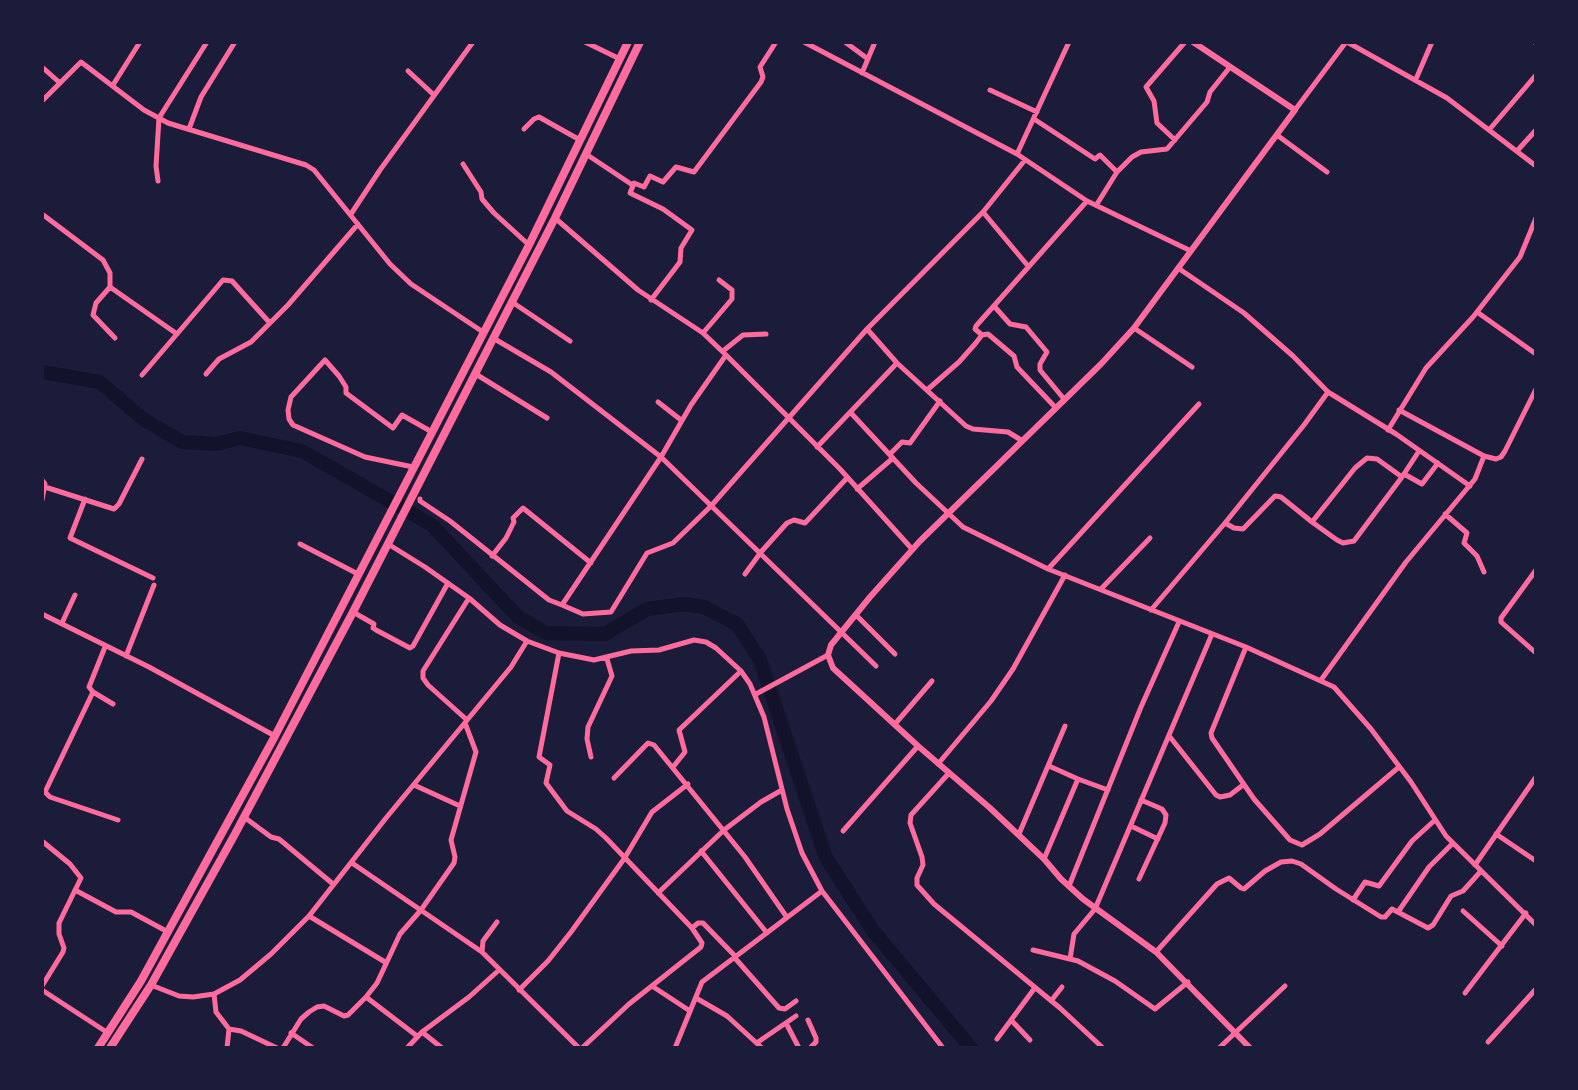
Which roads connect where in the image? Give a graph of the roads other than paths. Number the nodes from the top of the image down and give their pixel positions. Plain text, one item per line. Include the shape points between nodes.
1 (139, 42) edge
2 (207, 42) edge
3 (235, 42) edge
4 (473, 42) edge
5 (585, 42) edge
6 (628, 42) edge
7 (640, 42) edge
8 (776, 42) edge
9 (804, 42) edge
10 (845, 42) edge
11 (876, 42) edge
12 (1069, 42) edge
13 (1185, 42) edge
14 (1193, 42) edge
15 (1347, 42) edge
16 (1433, 42) edge
17 (620, 59) junction
18 (868, 59) junction
19 (42, 67) edge
20 (1230, 67) junction
21 (408, 71) dead end
22 (862, 74) junction
23 (1536, 75) edge
24 (1419, 81) junction
25 (60, 83) junction
26 (113, 85) junction
27 (990, 90) dead end
28 (434, 95) junction
29 (42, 101) edge
30 (1298, 105) junction
31 (1037, 112) junction
32 (159, 118) junction
33 (1034, 120) junction
34 (189, 129) junction
35 (524, 129) dead end
36 (1489, 130) junction
37 (1536, 130) edge
38 (1277, 135) junction
39 (580, 140) junction
40 (1175, 140) junction
41 (1517, 150) junction
42 (586, 154) junction
43 (1017, 154) junction
44 (1025, 160) junction
45 (463, 164) dead end
46 (1536, 166) edge
47 (1117, 172) junction
48 (1327, 172) dead end
49 (158, 181) dead end
50 (632, 186) junction
51 (1087, 201) junction
52 (1097, 204) junction
53 (983, 212) junction
54 (42, 214) edge
55 (351, 214) junction
56 (555, 218) junction
57 (1536, 218) edge
58 (358, 223) junction
59 (529, 244) junction
60 (1191, 251) junction
61 (1028, 266) junction
62 (1178, 268) junction
63 (719, 280) dead end
64 (110, 287) junction
65 (651, 300) junction
66 (512, 302) junction
67 (994, 306) junction
68 (1477, 312) junction
69 (264, 327) junction
70 (1134, 328) junction
71 (867, 329) junction
72 (483, 332) junction
73 (703, 333) junction
74 (177, 334) junction
75 (766, 334) dead end
76 (982, 335) junction
77 (115, 338) dead end
78 (493, 338) junction
79 (570, 341) dead end
80 (725, 353) junction
81 (1536, 354) edge
82 (897, 363) junction
83 (1040, 367) junction
84 (1192, 368) dead end
85 (474, 373) junction
86 (206, 374) dead end
87 (142, 375) dead end
88 (1027, 379) junction
89 (1536, 389) edge
90 (927, 390) junction
91 (1328, 392) junction
92 (1064, 399) junction
93 (940, 401) junction
94 (658, 402) dead end
95 (1199, 404) dead end
96 (1055, 407) junction
97 (1399, 410) junction
98 (851, 413) junction
99 (787, 417) junction
100 (547, 418) dead end
101 (681, 420) junction
102 (1388, 430) junction
103 (432, 432) junction
104 (1021, 440) junction
105 (817, 447) junction
106 (1419, 451) junction
107 (892, 456) junction
108 (1484, 456) junction
109 (661, 457) junction
110 (142, 459) dead end
111 (1438, 463) junction
112 (413, 467) junction
113 (1403, 475) junction
114 (847, 478) junction
115 (43, 483) edge
116 (1469, 486) junction
117 (857, 489) junction
118 (418, 494) junction
119 (85, 499) junction
120 (42, 500) edge
121 (711, 506) junction
122 (950, 513) junction
123 (1445, 514) junction
124 (1312, 522) junction
125 (1225, 523) junction
126 (1150, 538) dead end
127 (300, 544) dead end
128 (388, 544) junction
129 (912, 549) junction
130 (761, 552) junction
131 (492, 556) junction
132 (591, 563) junction
133 (1048, 569) junction
134 (1536, 570) edge
135 (1484, 572) dead end
136 (358, 574) junction
137 (745, 574) dead end
138 (1065, 575) junction
139 (448, 583) junction
140 (1101, 589) junction
141 (75, 595) dead end
142 (469, 598) junction
143 (562, 605) junction
144 (1151, 610) junction
145 (353, 612) junction
146 (42, 614) edge
147 (856, 614) junction
148 (1179, 622) junction
149 (62, 623) junction
150 (842, 631) junction
151 (1212, 634) junction
152 (527, 641) junction
153 (323, 643) junction
154 (105, 647) junction
155 (1246, 647) junction
156 (333, 648) junction
157 (559, 653) junction
158 (1536, 653) edge
159 (895, 654) dead end
160 (828, 655) junction
161 (126, 656) junction
162 (607, 659) junction
163 (876, 666) dead end
164 (741, 671) junction
165 (1321, 680) junction
166 (932, 681) dead end
167 (93, 692) junction
168 (758, 693) junction
169 (113, 704) dead end
170 (466, 722) junction
171 (895, 724) junction
172 (1065, 726) dead end
173 (275, 736) junction
174 (1170, 737) junction
175 (918, 746) junction
176 (591, 757) dead end
177 (938, 764) junction
178 (1049, 766) junction
179 (673, 767) junction
180 (1399, 767) junction
181 (949, 773) junction
182 (1536, 777) edge
183 (614, 778) dead end
184 (1078, 779) junction
185 (688, 784) junction
186 (414, 785) junction
187 (1243, 785) junction
188 (1528, 788) junction
189 (782, 790) junction
190 (1108, 790) junction
191 (1536, 793) edge
192 (1141, 800) junction
193 (460, 806) junction
194 (244, 817) junction
195 (118, 820) dead end
196 (1435, 820) junction
197 (1130, 826) junction
198 (225, 829) junction
199 (724, 830) junction
200 (843, 831) dead end
201 (234, 834) junction
202 (1018, 834) junction
203 (1496, 834) junction
204 (1158, 839) junction
205 (42, 841) edge
206 (1453, 843) junction
207 (701, 851) junction
208 (624, 859) junction
209 (1044, 859) junction
210 (1536, 861) edge
211 (352, 863) junction
212 (1475, 865) junction
213 (1481, 871) junction
214 (1139, 880) dead end
215 (333, 884) junction
216 (1069, 886) junction
217 (75, 890) junction
218 (822, 891) junction
219 (658, 893) junction
220 (1353, 900) junction
221 (1095, 909) junction
222 (421, 910) junction
223 (1463, 911) dead end
224 (1398, 912) junction
225 (1526, 913) junction
226 (309, 916) junction
227 (786, 916) junction
228 (497, 922) dead end
229 (1535, 922) edge
230 (692, 928) junction
231 (168, 932) junction
232 (767, 933) junction
233 (1502, 946) junction
234 (1033, 950) dead end
235 (1156, 952) junction
236 (482, 953) junction
237 (734, 956) junction
238 (1070, 959) junction
239 (385, 962) junction
240 (499, 970) junction
241 (1183, 978) junction
242 (151, 985) junction
243 (652, 986) junction
244 (1285, 986) dead end
245 (1062, 987) dead end
246 (42, 988) edge
247 (1034, 989) junction
248 (1536, 989) edge
249 (519, 990) junction
250 (1465, 993) dead end
251 (214, 994) junction
252 (366, 997) junction
253 (695, 998) junction
254 (796, 1002) dead end
255 (1051, 1002) junction
256 (690, 1011) junction
257 (796, 1017) dead end
258 (808, 1020) dead end
259 (1011, 1020) junction
260 (786, 1023) junction
261 (229, 1029) junction
262 (108, 1033) junction
263 (291, 1033) junction
264 (1236, 1033) junction
265 (419, 1034) junction
266 (998, 1039) dead end
267 (1030, 1040) dead end
268 (1488, 1042) dead end
269 (760, 1045) edge
270 (97, 1048) edge
271 (110, 1048) edge
272 (227, 1048) edge
273 (277, 1048) edge
274 (283, 1048) edge
275 (313, 1048) edge
276 (407, 1048) edge
277 (442, 1048) edge
278 (580, 1048) edge
279 (675, 1048) edge
280 (799, 1048) edge
281 (810, 1048) edge
282 (943, 1048) edge
283 (1103, 1048) edge
284 (1220, 1048) edge
285 (1250, 1048) edge

1 - 26 street
2 - 32 street
3 - 34 street via 201,97
4 - 28 street
5 - 17 street
6 - 17 highway
7 - 42 highway
8 - 50 street via 760,67 762,80 693,173 676,167 663,182 650,176 644,187
9 - 22 street
10 - 18 street
11 - 18 street
12 - 31 street
13 - 40 street via 1146,88 1154,101 1157,123
14 - 20 street
15 - 24 street
15 - 30 street
16 - 24 street
17 - 39 highway
18 - 22 street
19 - 25 street
20 - 30 street
20 - 40 street
21 - 28 street
22 - 43 street
23 - 36 street
24 - 36 street
25 - 26 street via 80,62
25 - 29 street
26 - 32 street
27 - 31 street
28 - 55 street
30 - 38 street
31 - 33 street
32 - 34 street
32 - 49 street
33 - 43 street
33 - 47 street via 1095,159 1099,155
34 - 55 street via 314,170
35 - 39 street via 539,117
36 - 41 street
37 - 41 street
38 - 48 street
38 - 60 street
39 - 59 highway
40 - 47 street via 1165,150 1136,154
41 - 46 street
42 - 50 street
42 - 56 highway
43 - 44 street
44 - 51 street
44 - 53 street
45 - 59 street via 482,199
47 - 52 street
50 - 65 street via 630,193 692,230 681,248 680,262
51 - 52 street
51 - 61 street
52 - 60 street
53 - 61 street
53 - 71 street
54 - 64 street via 103,260 110,273
55 - 58 street
56 - 65 street
56 - 66 highway
57 - 68 street via 1520,257
58 - 69 street
58 - 72 street via 411,284
59 - 72 highway
60 - 62 street
61 - 67 street
62 - 70 street
62 - 91 street via 1244,313
63 - 73 street via 734,294
64 - 74 street
64 - 77 street via 96,303 93,315
65 - 73 street
66 - 78 highway
66 - 79 street
67 - 76 street via 976,326
67 - 83 street via 1010,324 1026,327 1046,350
68 - 81 street
68 - 97 street via 1426,368
69 - 74 street via 237,286 225,280
69 - 86 street
70 - 84 street
70 - 92 street
71 - 82 street
71 - 99 street
72 - 103 highway
73 - 80 street
74 - 87 street
75 - 80 street via 743,335
76 - 88 street via 988,334 1014,356
76 - 90 street
78 - 85 highway
78 - 109 street via 551,372
80 - 99 street
80 - 101 street
82 - 90 street
82 - 98 street
83 - 88 street
83 - 92 street
85 - 100 street
85 - 118 highway
88 - 96 street
89 - 108 street via 1501,457
90 - 93 street
91 - 102 street
91 - 125 street
92 - 96 street
93 - 104 street via 966,426 1008,432
93 - 107 street via 911,443 902,442
94 - 101 street
95 - 133 street
96 - 104 street
97 - 102 street
97 - 108 street
98 - 105 street
98 - 107 street
99 - 105 street
99 - 121 street
101 - 109 street
102 - 106 street
103 - 112 highway
103 - 112 street via 402,415 393,428 346,393 325,360 291,397 288,410 293,425 365,457
104 - 122 street
105 - 114 street
106 - 111 street
106 - 113 street
107 - 117 street
107 - 122 street
108 - 116 street via 1478,476
109 - 121 street
109 - 132 street
110 - 119 street via 114,509
111 - 113 street via 1422,484
111 - 116 street
112 - 136 highway
113 - 124 street via 1367,458
113 - 124 street via 1354,541 1343,543
114 - 117 street
114 - 130 street via 805,523 790,520
115 - 119 street
115 - 120 street
116 - 123 street
117 - 129 street
118 - 128 highway
118 - 131 street
119 - 161 street via 70,538 154,581
121 - 130 street
121 - 143 street via 673,543 647,553 610,613 583,614
122 - 129 street
122 - 133 street via 963,527
123 - 135 street via 1467,533 1464,543
123 - 165 street
124 - 125 street via 1275,496 1242,529
125 - 144 street
126 - 140 street
127 - 136 street
128 - 139 street
128 - 145 highway
129 - 147 street
130 - 137 street
130 - 150 street
131 - 132 street via 523,508
131 - 143 street
132 - 143 street
133 - 138 street
134 - 158 street via 1501,622
136 - 153 highway
138 - 140 street
138 - 177 street via 1013,669
139 - 142 street
139 - 145 street via 410,648
140 - 144 street
141 - 149 street
142 - 152 street
142 - 170 street via 423,671 428,685
144 - 148 street
145 - 156 highway
146 - 149 street
147 - 150 street
147 - 159 street
148 - 151 street
148 - 190 street
149 - 154 street
150 - 160 street
150 - 163 street
151 - 155 street
151 - 174 street
152 - 157 street
152 - 170 street
153 - 156 highway
153 - 173 highway
154 - 161 street
154 - 167 street via 89,687
155 - 165 street
155 - 187 street via 1211,733
156 - 194 highway
157 - 162 street
157 - 208 street via 539,757 550,765 546,783 567,811 596,829
160 - 168 street
160 - 171 street via 833,668
161 - 173 street
162 - 164 street via 694,640 710,644
162 - 176 street via 612,676 588,727
164 - 168 street
164 - 179 street via 680,730 685,752
165 - 180 street via 1342,694
166 - 171 street
167 - 169 street
167 - 195 street via 45,792
168 - 189 street
170 - 186 street
170 - 193 street via 476,752
171 - 175 street
172 - 178 street
173 - 198 highway
174 - 187 street via 1216,795 1230,795
174 - 192 street
175 - 177 street
175 - 200 street
177 - 181 street
178 - 184 street
178 - 202 street
179 - 183 street via 649,742
179 - 185 street
180 - 187 street via 1323,832 1299,845 1281,832
180 - 196 street
181 - 202 street
181 - 247 street via 911,815 923,866 917,885
182 - 188 street
184 - 190 street
184 - 209 street
185 - 199 street
185 - 208 street via 652,812
186 - 193 street
186 - 211 street
188 - 191 street
188 - 203 street
189 - 199 street
189 - 218 street via 802,853
190 - 216 street
192 - 197 street
192 - 204 street via 1166,812
193 - 222 street via 450,842 455,860
194 - 201 highway
194 - 215 street
196 - 206 street
196 - 220 street via 1412,841 1379,886 1365,883
197 - 204 street
197 - 221 street
198 - 201 highway
198 - 231 highway
199 - 207 street
199 - 227 street
201 - 242 highway
202 - 209 street
203 - 210 street
203 - 212 street
204 - 214 street
205 - 217 street via 80,875
206 - 212 street
206 - 224 street via 1424,873
207 - 219 street
207 - 232 street
208 - 219 street
208 - 249 street via 558,948
209 - 216 street
211 - 215 street
211 - 222 street
212 - 213 street
213 - 224 street via 1463,891 1451,896 1431,927
213 - 225 street
215 - 226 street
216 - 221 street
217 - 231 street
217 - 246 street via 58,928 63,952
218 - 227 street
218 - 282 street
219 - 230 street
220 - 224 street via 1381,917 1390,909
220 - 235 street via 1301,864 1281,862 1242,889 1229,878 1217,884
221 - 235 street
221 - 238 street via 1073,936
222 - 236 street
222 - 239 street via 400,934
223 - 233 street
225 - 229 street
225 - 233 street
226 - 239 street
226 - 251 street via 256,967
227 - 232 street
228 - 236 street via 483,941
230 - 237 street via 703,923
230 - 243 street via 701,947
231 - 262 highway
232 - 237 street
233 - 250 street
234 - 238 street
235 - 241 street
236 - 240 street
237 - 253 street via 702,982
237 - 254 street via 779,1008
238 - 241 street via 1115,981 1156,1009
239 - 252 street
240 - 249 street
240 - 265 street
241 - 264 street
242 - 251 street via 179,996
242 - 271 highway
243 - 256 street
243 - 278 street
244 - 264 street
245 - 255 street
246 - 262 street
247 - 255 street
247 - 259 street
248 - 268 street
249 - 278 street
251 - 261 street via 215,1010
252 - 263 street via 344,1016 317,1007
252 - 265 street
253 - 256 street
253 - 269 street via 727,1016
255 - 283 street
256 - 279 street
257 - 260 street
258 - 281 street via 816,1038
259 - 266 street
259 - 267 street
260 - 269 street
260 - 280 street
261 - 272 street
261 - 273 street
262 - 270 highway
263 - 274 street
263 - 275 street
264 - 284 street
264 - 285 street
265 - 276 street
265 - 277 street

